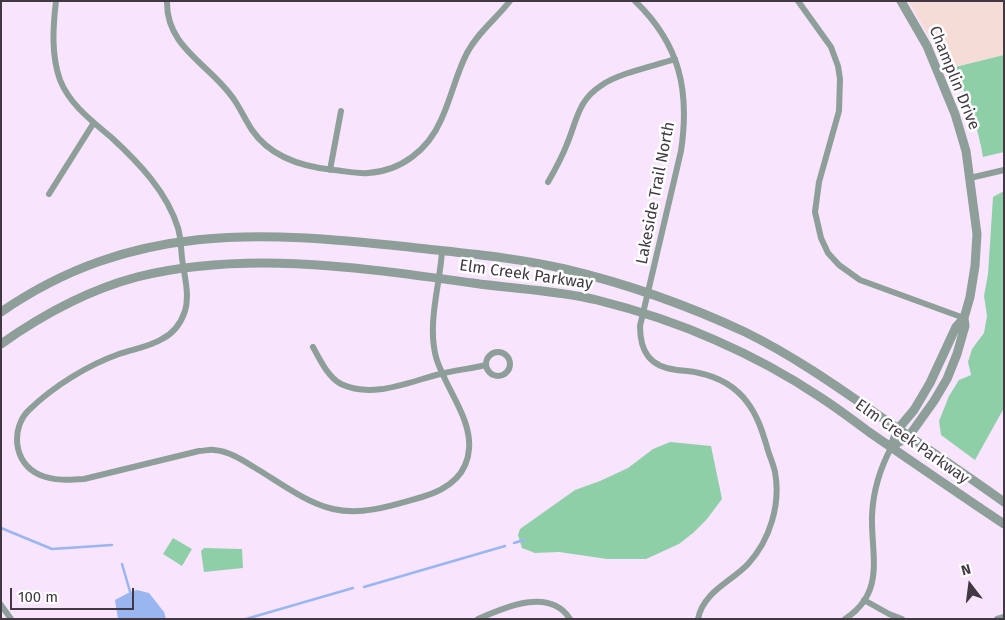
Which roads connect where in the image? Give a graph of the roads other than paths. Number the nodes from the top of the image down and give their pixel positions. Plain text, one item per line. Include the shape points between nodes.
1 (56, 1) edge
2 (167, 1) edge
3 (510, 1) edge
4 (636, 1) edge
5 (798, 1) edge
6 (901, 1) edge
7 (675, 59) junction
8 (341, 111) dead end
9 (93, 124) junction
10 (330, 170) junction
11 (1004, 170) edge
12 (970, 178) junction
13 (548, 182) dead end
14 (49, 194) dead end
15 (180, 241) junction
16 (442, 251) junction
17 (183, 268) junction
18 (440, 278) junction
19 (649, 292) junction
20 (1, 312) edge
21 (643, 314) junction
22 (964, 318) junction
23 (1, 344) edge
24 (313, 347) dead end
25 (486, 366) dead end
26 (442, 373) junction
27 (898, 429) junction
28 (909, 436) junction
29 (892, 446) junction
30 (1004, 502) edge
31 (1004, 524) edge
32 (864, 600) junction
33 (1, 605) edge
34 (1004, 618) edge
35 (11, 619) edge
36 (478, 619) edge
37 (570, 619) edge
38 (698, 619) edge
39 (845, 619) edge
40 (902, 619) edge
41 (997, 619) edge

1 - 9 street via 54,45 60,80 69,97
2 - 10 street via 168,20 179,42 226,88 264,144 293,162
3 - 10 street via 478,35 466,54 442,120 424,147 399,165 385,170 367,173
4 - 7 street, Lakeside Trail North via 659,28
5 - 22 street via 830,47 840,79 839,111 819,182 816,212 828,254 860,280
6 - 12 street, Champlin Drive via 927,46 949,97 962,135
7 - 13 street via 614,79 592,93 576,116 567,144
7 - 19 street, Lakeside Trail North via 685,104 685,126
8 - 10 street
9 - 14 street
9 - 15 street via 130,156 163,195
11 - 12 street
12 - 22 street, Champlin Drive via 977,234 975,266
15 - 16 street, Elm Creek Parkway via 277,236
15 - 17 street
15 - 20 street, Elm Creek Parkway via 119,254 83,267
16 - 18 street
16 - 19 street, Elm Creek Parkway via 563,269
17 - 18 street, Elm Creek Parkway via 259,262
17 - 23 street, Elm Creek Parkway via 135,278 91,293 26,326
17 - 26 street via 186,308 173,332 162,340 86,369 22,417 17,433 18,449 22,459 38,474 53,479 84,479 214,450 239,458 318,504 351,511 384,507 445,489 468,460 469,436 465,422
18 - 21 street, Elm Creek Parkway via 596,300
18 - 26 street via 434,336
19 - 21 street, Lakeside Trail North
19 - 27 street, Elm Creek Parkway via 705,314 779,350
21 - 29 street, Elm Creek Parkway via 715,340 769,366
21 - 38 street, Lakeside Trail North via 640,338 652,360 661,367 709,375 739,393 760,424 774,472 774,512 763,543 747,565 712,593
22 - 27 street, Champlin Drive via 956,327 914,410
22 - 28 street, Champlin Drive via 965,326 947,379
24 - 26 street via 322,364 340,383 362,389 388,388
25 - 26 street
27 - 28 street, Elm Creek Parkway
27 - 29 street, Champlin Drive
28 - 29 street, Champlin Drive
28 - 30 street, Elm Creek Parkway
29 - 31 street, Elm Creek Parkway
29 - 32 street via 882,465 873,500 874,574
32 - 39 street
32 - 40 street
33 - 35 street
34 - 41 street
36 - 37 street via 513,606 544,601 561,608

